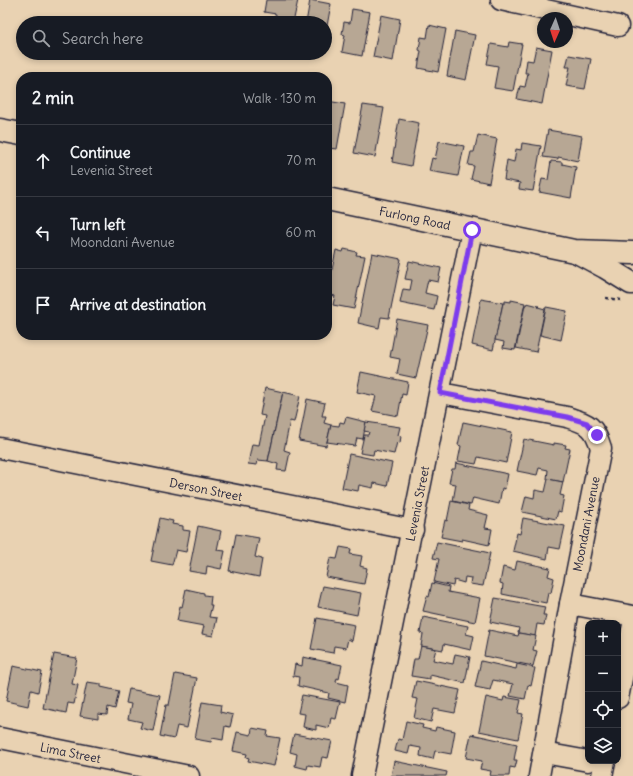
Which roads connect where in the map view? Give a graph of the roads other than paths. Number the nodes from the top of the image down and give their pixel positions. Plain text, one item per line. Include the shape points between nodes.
1 (501, 0) edge
2 (618, 26) dead end
3 (0, 130) edge
4 (16, 133) edge
5 (332, 200) edge
6 (472, 230) junction
7 (574, 251) junction
8 (633, 253) edge
9 (633, 282) edge
10 (440, 393) junction
11 (0, 448) edge
12 (413, 530) junction
13 (570, 604) junction
14 (633, 616) edge
15 (633, 625) edge
16 (628, 672) edge
17 (620, 692) edge
18 (0, 738) edge
19 (544, 753) junction
20 (598, 765) edge
21 (189, 776) edge
22 (362, 776) edge
23 (539, 776) edge

1 - 2 street
3 - 4 main road
5 - 6 main road, Furlong Road
6 - 7 main road, Furlong Road
6 - 10 street, Levenia Street
7 - 8 main road, Furlong Road
7 - 9 main road, Furlong Road
10 - 12 street, Levenia Street
10 - 13 street, Moondani Avenue via 567,417 587,423 597,435 601,448
11 - 12 street, Derson Street
12 - 22 street, Levenia Street
13 - 14 street
13 - 19 street, Moondani Avenue
15 - 16 street
16 - 17 street
18 - 21 street, Lima Street
19 - 20 street
19 - 23 street, Moondani Avenue

